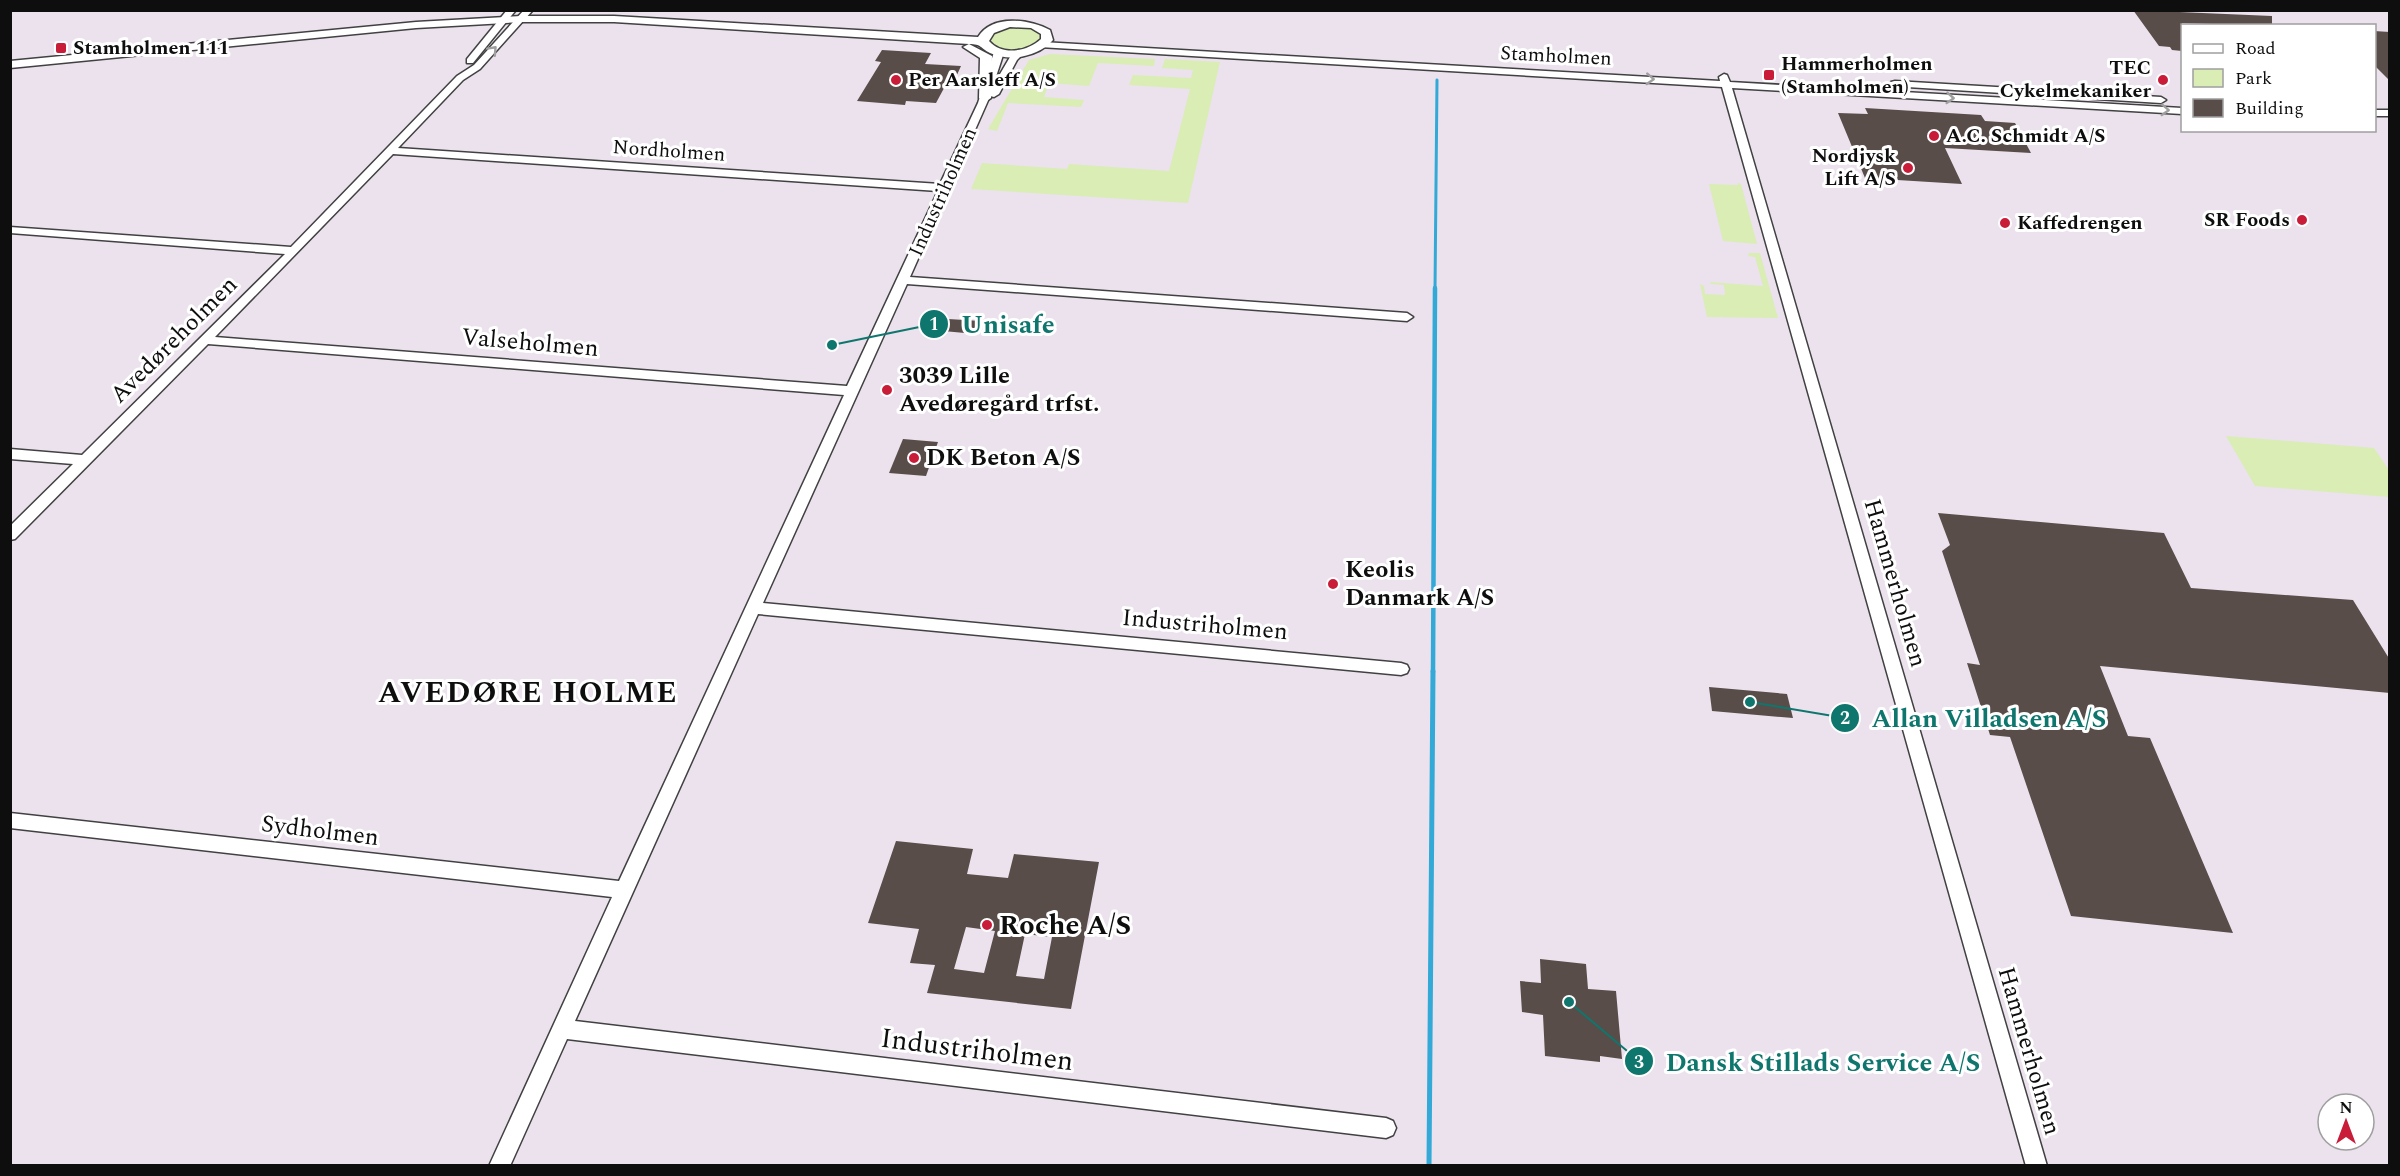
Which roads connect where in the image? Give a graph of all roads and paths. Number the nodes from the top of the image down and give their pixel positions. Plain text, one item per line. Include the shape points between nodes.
1 (571, 10) edge
2 (579, 10) edge
3 (1014, 11) edge
4 (526, 13) edge
5 (1032, 13) dead end
6 (509, 14) edge
7 (1010, 24) junction
8 (1037, 27) junction
9 (965, 28) dead end
10 (912, 32) junction
11 (982, 34) junction
12 (1045, 40) junction
13 (999, 52) junction
14 (1019, 53) junction
15 (10, 57) edge
16 (10, 65) edge
17 (460, 78) junction
18 (1725, 79) junction
19 (2052, 93) junction
20 (984, 101) junction
21 (2181, 101) edge
22 (2059, 105) junction
23 (2181, 111) edge
24 (391, 151) junction
25 (945, 188) junction
26 (10, 230) edge
27 (294, 251) junction
28 (903, 280) junction
29 (1407, 317) dead end
30 (205, 340) junction
31 (852, 391) junction
32 (10, 454) edge
33 (85, 460) junction
34 (10, 535) edge
35 (753, 608) junction
36 (1401, 669) dead end
37 (10, 820) edge
38 (624, 890) junction
39 (561, 1029) junction
40 (1386, 1128) dead end
41 (499, 1166) edge
42 (2037, 1166) edge

1 - 4 street
2 - 10 street
3 - 7 street
3 - 11 street
4 - 6 street
4 - 10 street
17 -> 4 street, Avedøreholmen via 477,67
5 - 8 street
6 - 15 street via 422,17
6 - 16 street
6 - 17 street, Avedøreholmen
7 - 8 street
7 - 11 street
8 - 12 street
9 - 10 street
10 - 11 street
10 - 20 street via 974,48 986,56
11 - 13 street via 986,46
12 - 14 street
12 - 18 street, Stamholmen
13 - 14 street
13 - 20 street, Industriholmen
14 - 20 street, Industriholmen via 992,98
17 - 24 street, Avedøreholmen
18 - 19 street, Stamholmen
18 -> 22 street, Stamholmen
18 - 42 street, Hammerholmen
19 - 21 street, Stamholmen
19 - 22 street
20 - 25 street, Industriholmen
22 -> 23 street, Stamholmen
24 - 25 street, Nordholmen
24 - 27 street, Avedøreholmen
25 - 28 street, Industriholmen
26 - 27 street, Avedøreholmen
27 - 30 street, Avedøreholmen
28 - 29 street, Industriholmen
28 - 31 street, Industriholmen
30 - 31 street, Valseholmen
30 - 33 street, Avedøreholmen
31 - 35 street, Industriholmen
32 - 33 street
33 - 34 street, Avedøreholmen
35 - 36 street, Industriholmen
35 - 38 street, Industriholmen
37 - 38 street, Sydholmen
38 - 39 street, Industriholmen
39 - 40 street, Industriholmen
39 - 41 street, Industriholmen

